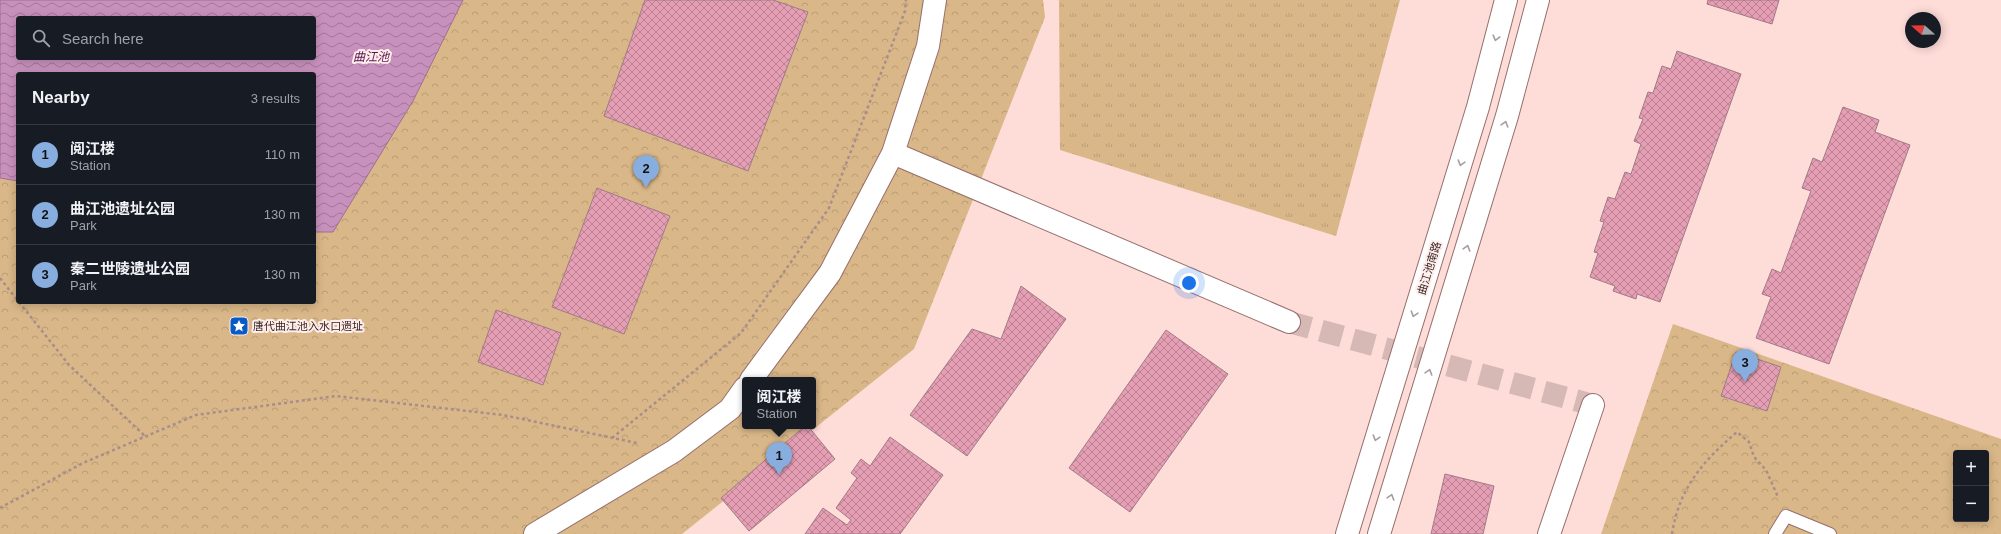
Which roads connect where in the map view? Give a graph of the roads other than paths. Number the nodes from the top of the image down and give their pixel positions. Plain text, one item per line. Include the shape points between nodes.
1 (935, 0) edge
2 (1506, 0) edge
3 (1538, 0) edge
4 (893, 153) junction
5 (1289, 322) tunnel mouth
6 (753, 377) edge
7 (742, 392) edge
8 (1593, 405) dead end
9 (535, 534) edge
10 (1347, 534) edge
11 (1379, 534) edge
12 (1549, 534) edge
13 (1775, 534) edge
14 (1830, 534) edge

1 - 4 street via 928,46
2 -> 10 street, 曲江池南路 via 1478,107
11 -> 3 street via 1507,116
4 - 5 street
4 - 6 street via 830,273
7 - 9 street via 730,409 674,451
8 - 12 street
13 - 14 lane via 1786,516

